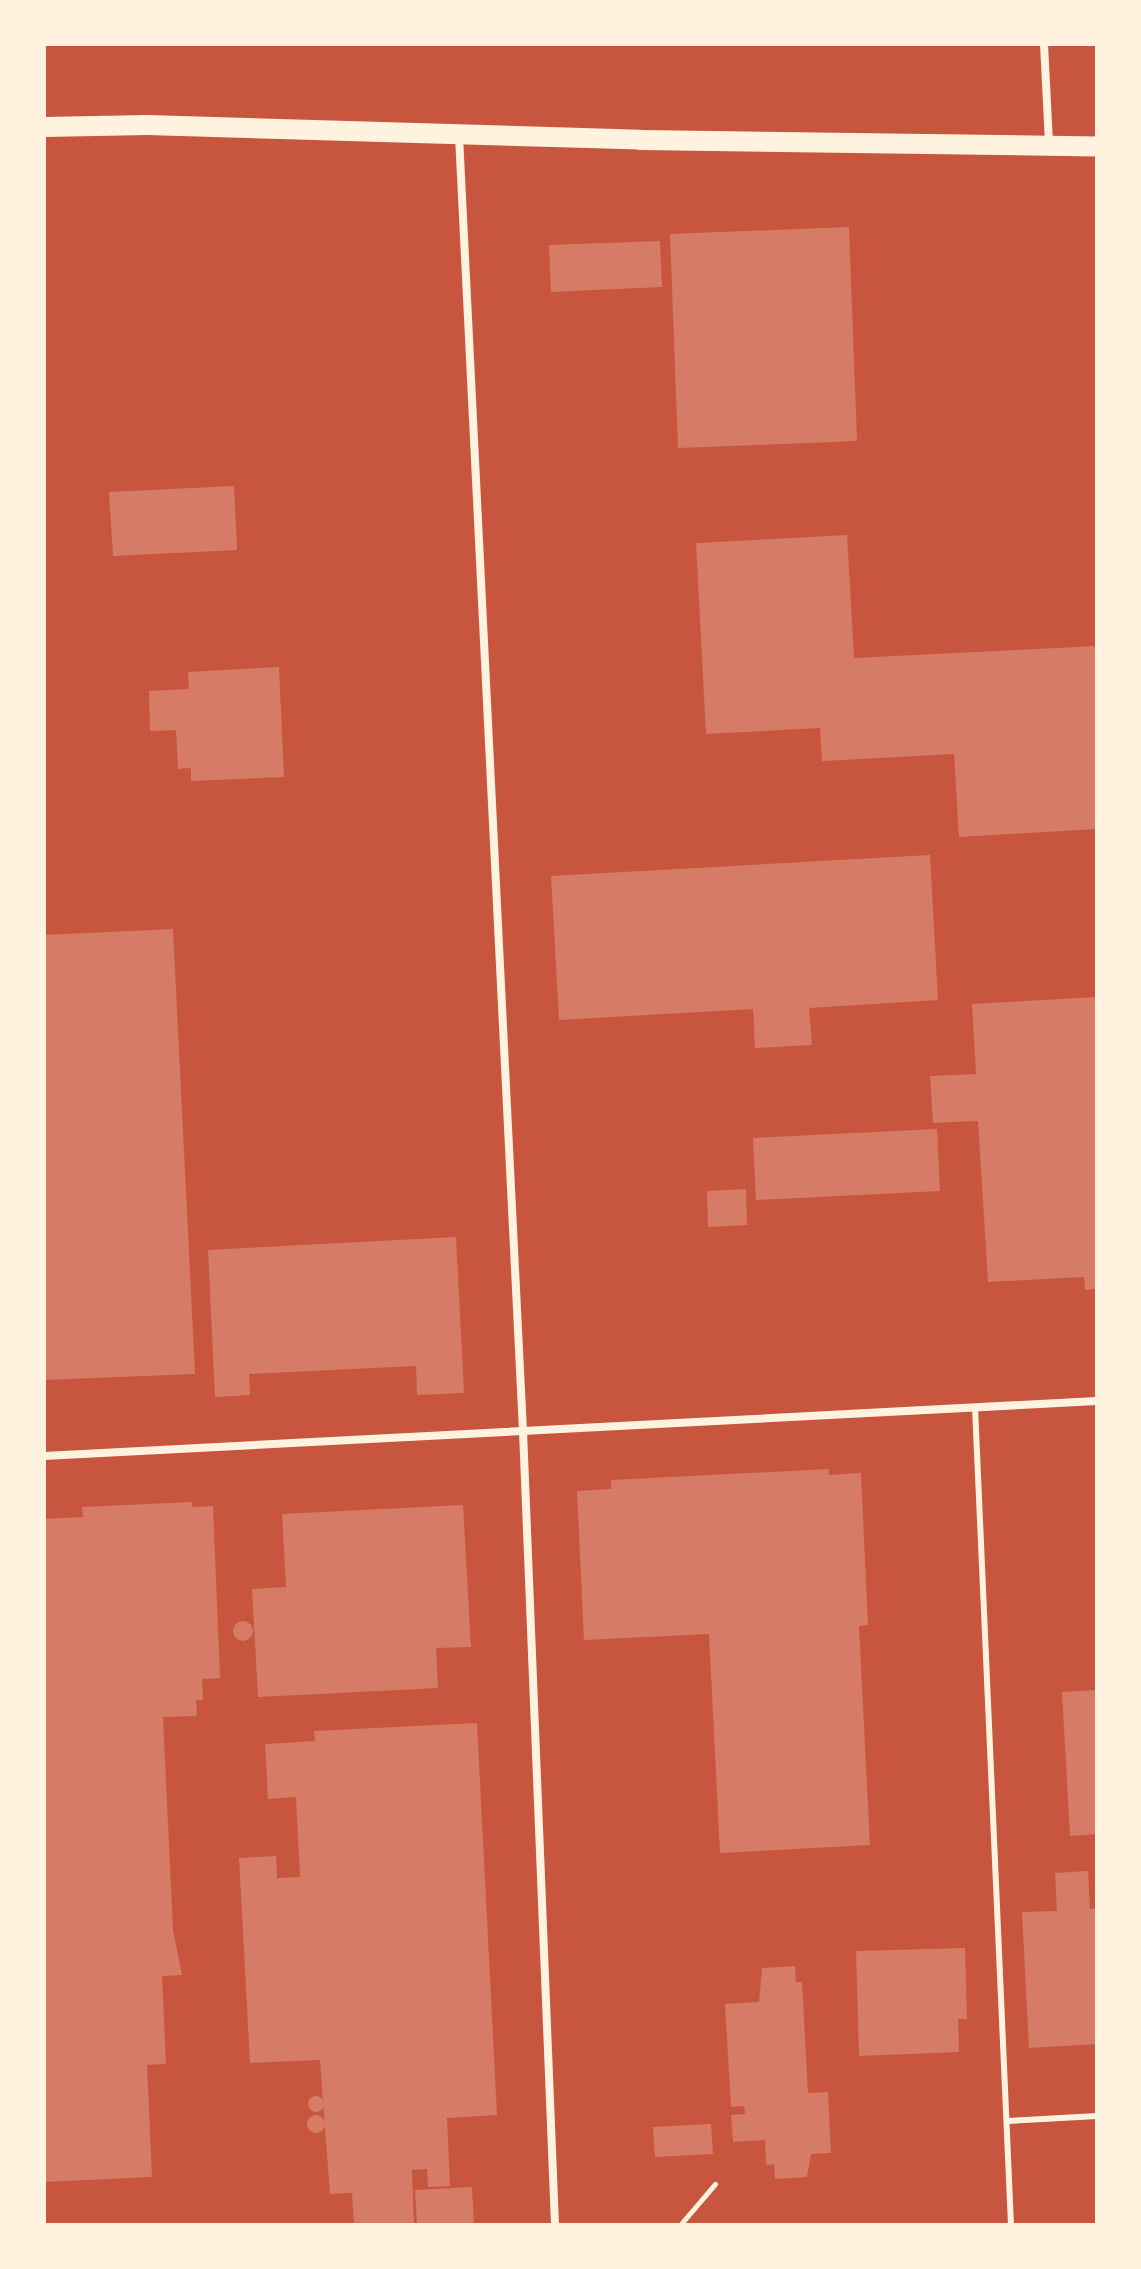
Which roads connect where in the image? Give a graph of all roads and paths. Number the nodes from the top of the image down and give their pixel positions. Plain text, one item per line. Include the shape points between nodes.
1 (1044, 44) edge
2 (44, 127) edge
3 (459, 135) junction
4 (1049, 144) junction
5 (1097, 146) edge
6 (1097, 1401) edge
7 (975, 1407) junction
8 (523, 1431) junction
9 (44, 1456) edge
10 (1097, 2116) edge
11 (1007, 2121) junction
12 (715, 2184) dead end
13 (555, 2225) edge
14 (680, 2225) edge
15 (1011, 2225) edge

1 - 4 street
2 - 3 main road via 258,127
3 - 4 main road
3 - 8 street
4 - 5 main road
6 - 7 street
7 - 8 street
7 - 11 lane
8 - 9 street
8 - 13 street
10 - 11 lane
11 - 15 lane
12 - 14 path

